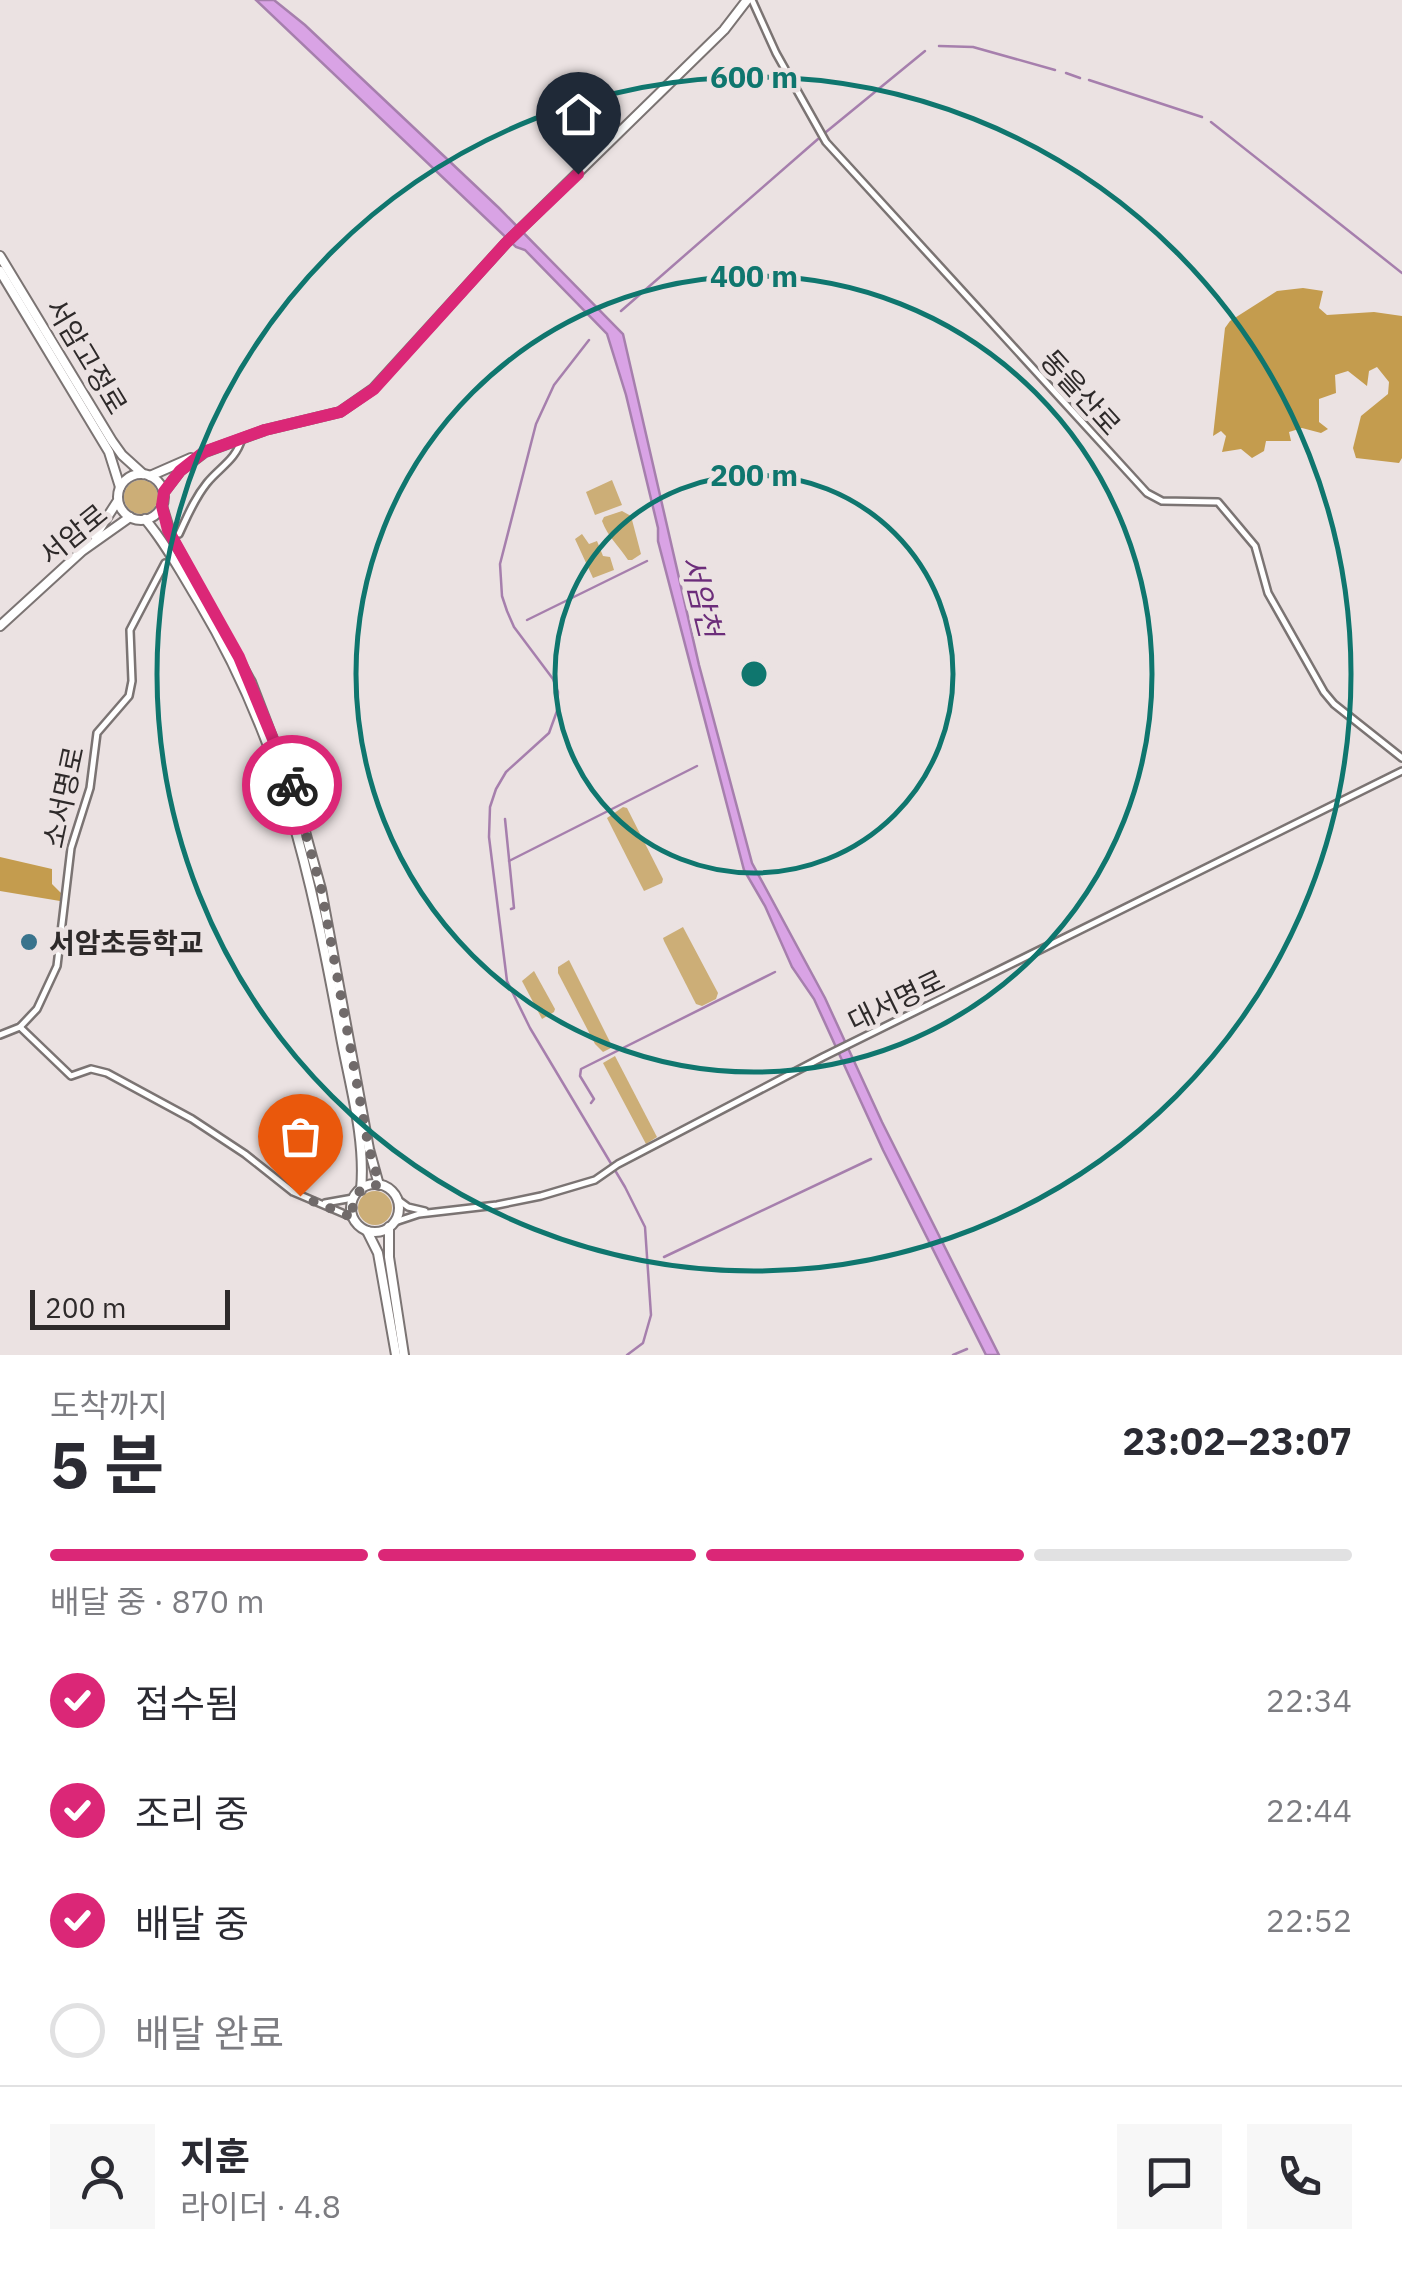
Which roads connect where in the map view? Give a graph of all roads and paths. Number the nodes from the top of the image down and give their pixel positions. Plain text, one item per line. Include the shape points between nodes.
1 (749, 0) edge
2 (0, 256) edge
3 (0, 270) edge
4 (242, 436) junction
5 (204, 452) junction
6 (147, 475) junction
7 (120, 487) junction
8 (164, 492) junction
9 (118, 500) junction
10 (162, 506) junction
11 (130, 517) junction
12 (145, 520) junction
13 (179, 534) dead end
14 (82, 551) junction
15 (165, 564) dead end
16 (0, 626) edge
17 (1402, 758) edge
18 (1402, 771) edge
19 (20, 1027) junction
20 (0, 1035) edge
21 (380, 1185) junction
22 (360, 1190) junction
23 (353, 1198) junction
24 (397, 1199) junction
25 (322, 1203) junction
26 (433, 1212) junction
27 (354, 1218) junction
28 (392, 1224) junction
29 (367, 1231) junction
30 (396, 1355) edge
31 (404, 1355) edge

1 - 4 main road via 356,402 327,417
1 - 17 street, 동을산로 via 826,142 1146,493 1162,501 1218,502 1254,546 1268,593 1324,692
2 - 6 main road, 서암고정로 via 122,456
3 - 7 main road, 서암고정로 via 109,452
4 - 5 main road
4 - 13 street via 232,460 194,501
5 - 6 main road
5 - 8 main road
6 - 7 main road via 129,476
6 - 8 main road
7 - 9 main road
8 - 10 main road
9 - 11 main road
9 - 14 main road
10 - 12 main road
10 - 21 main road via 168,530 239,657 296,798 321,888
11 - 12 main road
11 - 14 main road, 서암로
12 - 22 main road via 230,658 294,819 348,1074
14 - 16 main road, 서암로
15 - 19 street, 소서명로 via 130,630 129,696 97,733 90,788 71,848 57,966 46,994
18 - 26 street, 대서명로 via 827,1055 594,1180 530,1199
19 - 20 street
19 - 25 street via 70,1076 107,1072 192,1119 292,1192
21 - 22 main road
21 - 24 main road
22 - 23 main road
23 - 25 street
23 - 27 main road
24 - 26 street
24 - 28 main road
25 - 27 street
26 - 28 street, 대서명로
27 - 29 main road
28 - 29 main road
28 - 31 main road via 389,1257
29 - 30 main road via 378,1252

